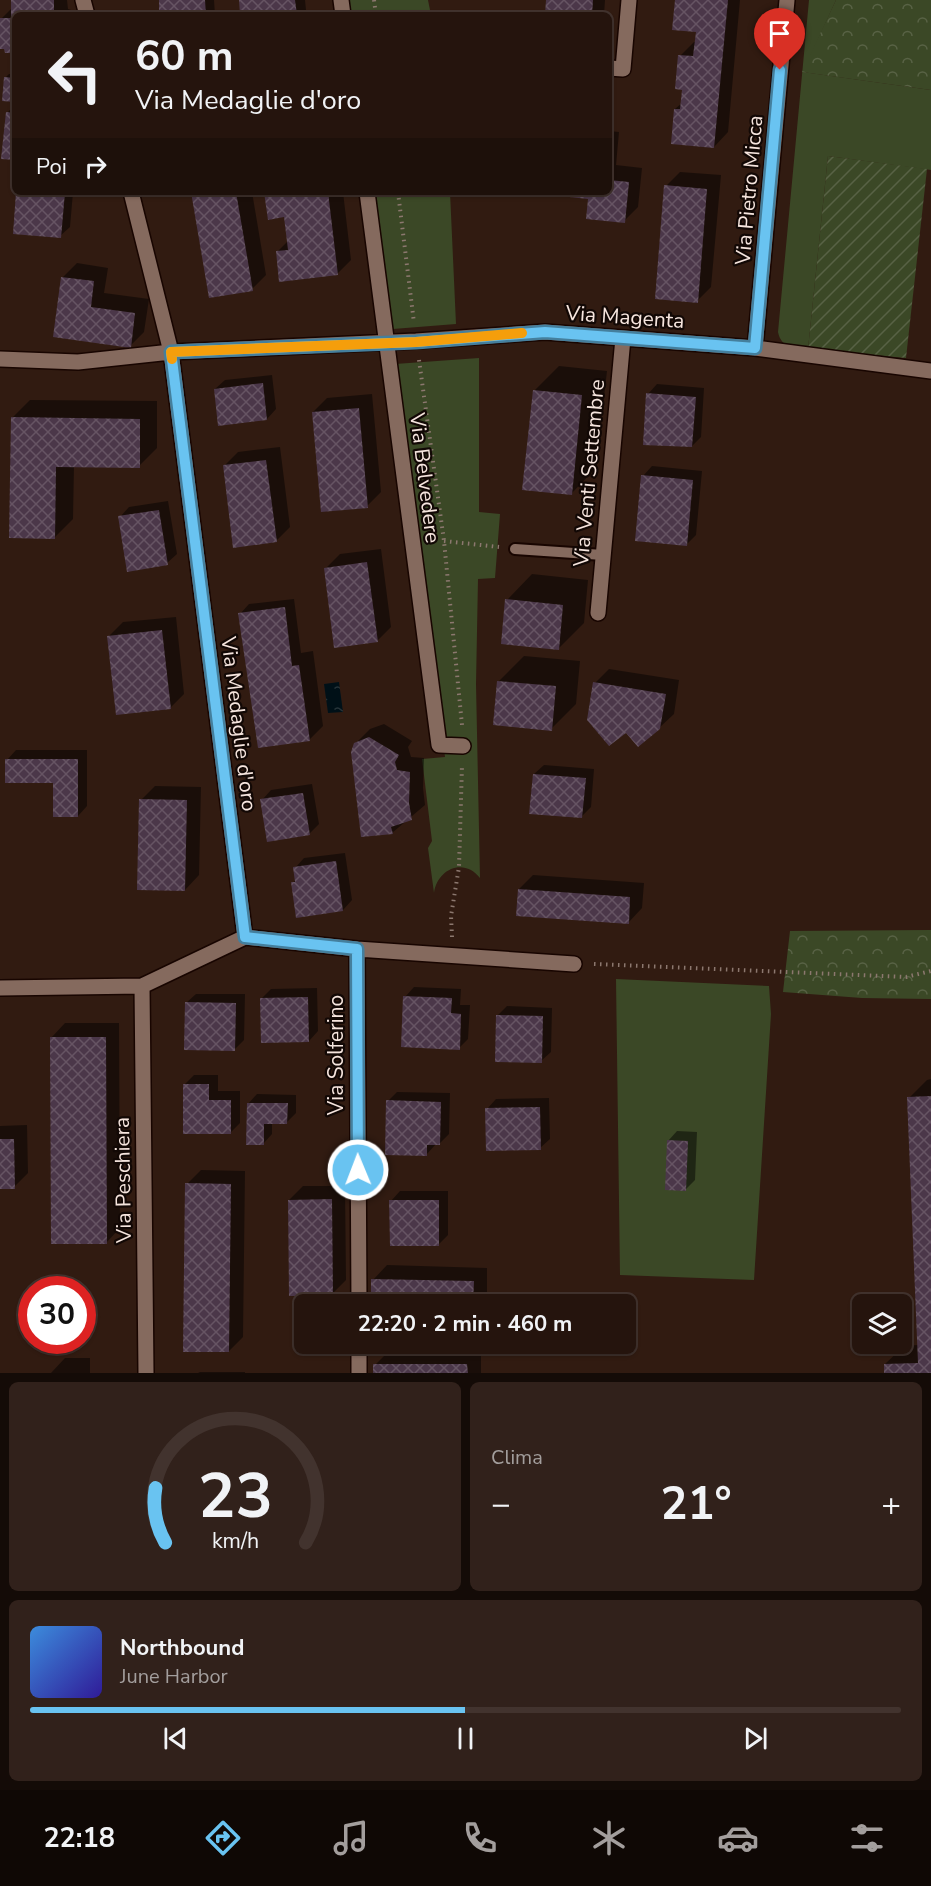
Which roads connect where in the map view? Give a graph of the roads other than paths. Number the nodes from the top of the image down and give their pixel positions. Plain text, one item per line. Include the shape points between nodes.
1 (629, 0) edge
2 (787, 0) edge
3 (612, 68) edge
4 (132, 195) edge
5 (367, 195) edge
6 (623, 338) junction
7 (386, 343) junction
8 (755, 348) junction
9 (171, 352) junction
10 (0, 359) edge
11 (931, 371) edge
12 (515, 549) road end
13 (603, 555) junction
14 (598, 613) dead end
15 (463, 746) dead end
16 (245, 937) junction
17 (357, 949) junction
18 (574, 964) road end
19 (142, 986) junction
20 (0, 988) edge
21 (359, 1294) edge
22 (359, 1354) edge
23 (146, 1373) edge
24 (359, 1373) edge

1 - 3 street via 623,69
2 - 8 street, Via Pietro Micca
4 - 9 street, Via Medaglie d'oro
5 - 7 street, Via Belvedere
6 - 7 street, Via Magenta via 545,332
6 - 8 street, Via Magenta
6 - 13 street, Via Venti Settembre
7 - 9 street, Via Magenta
7 - 15 street, Via Belvedere via 439,745
8 - 11 street, Via Magenta
9 - 10 street, Via Magenta via 78,362
9 - 16 street, Via Medaglie d'oro
12 - 13 lane
13 - 14 street, Via Venti Settembre
16 - 17 street
16 - 19 street
17 - 18 street
17 - 21 street, Via Solferino
19 - 20 street
19 - 23 street, Via Peschiera
22 - 24 street

